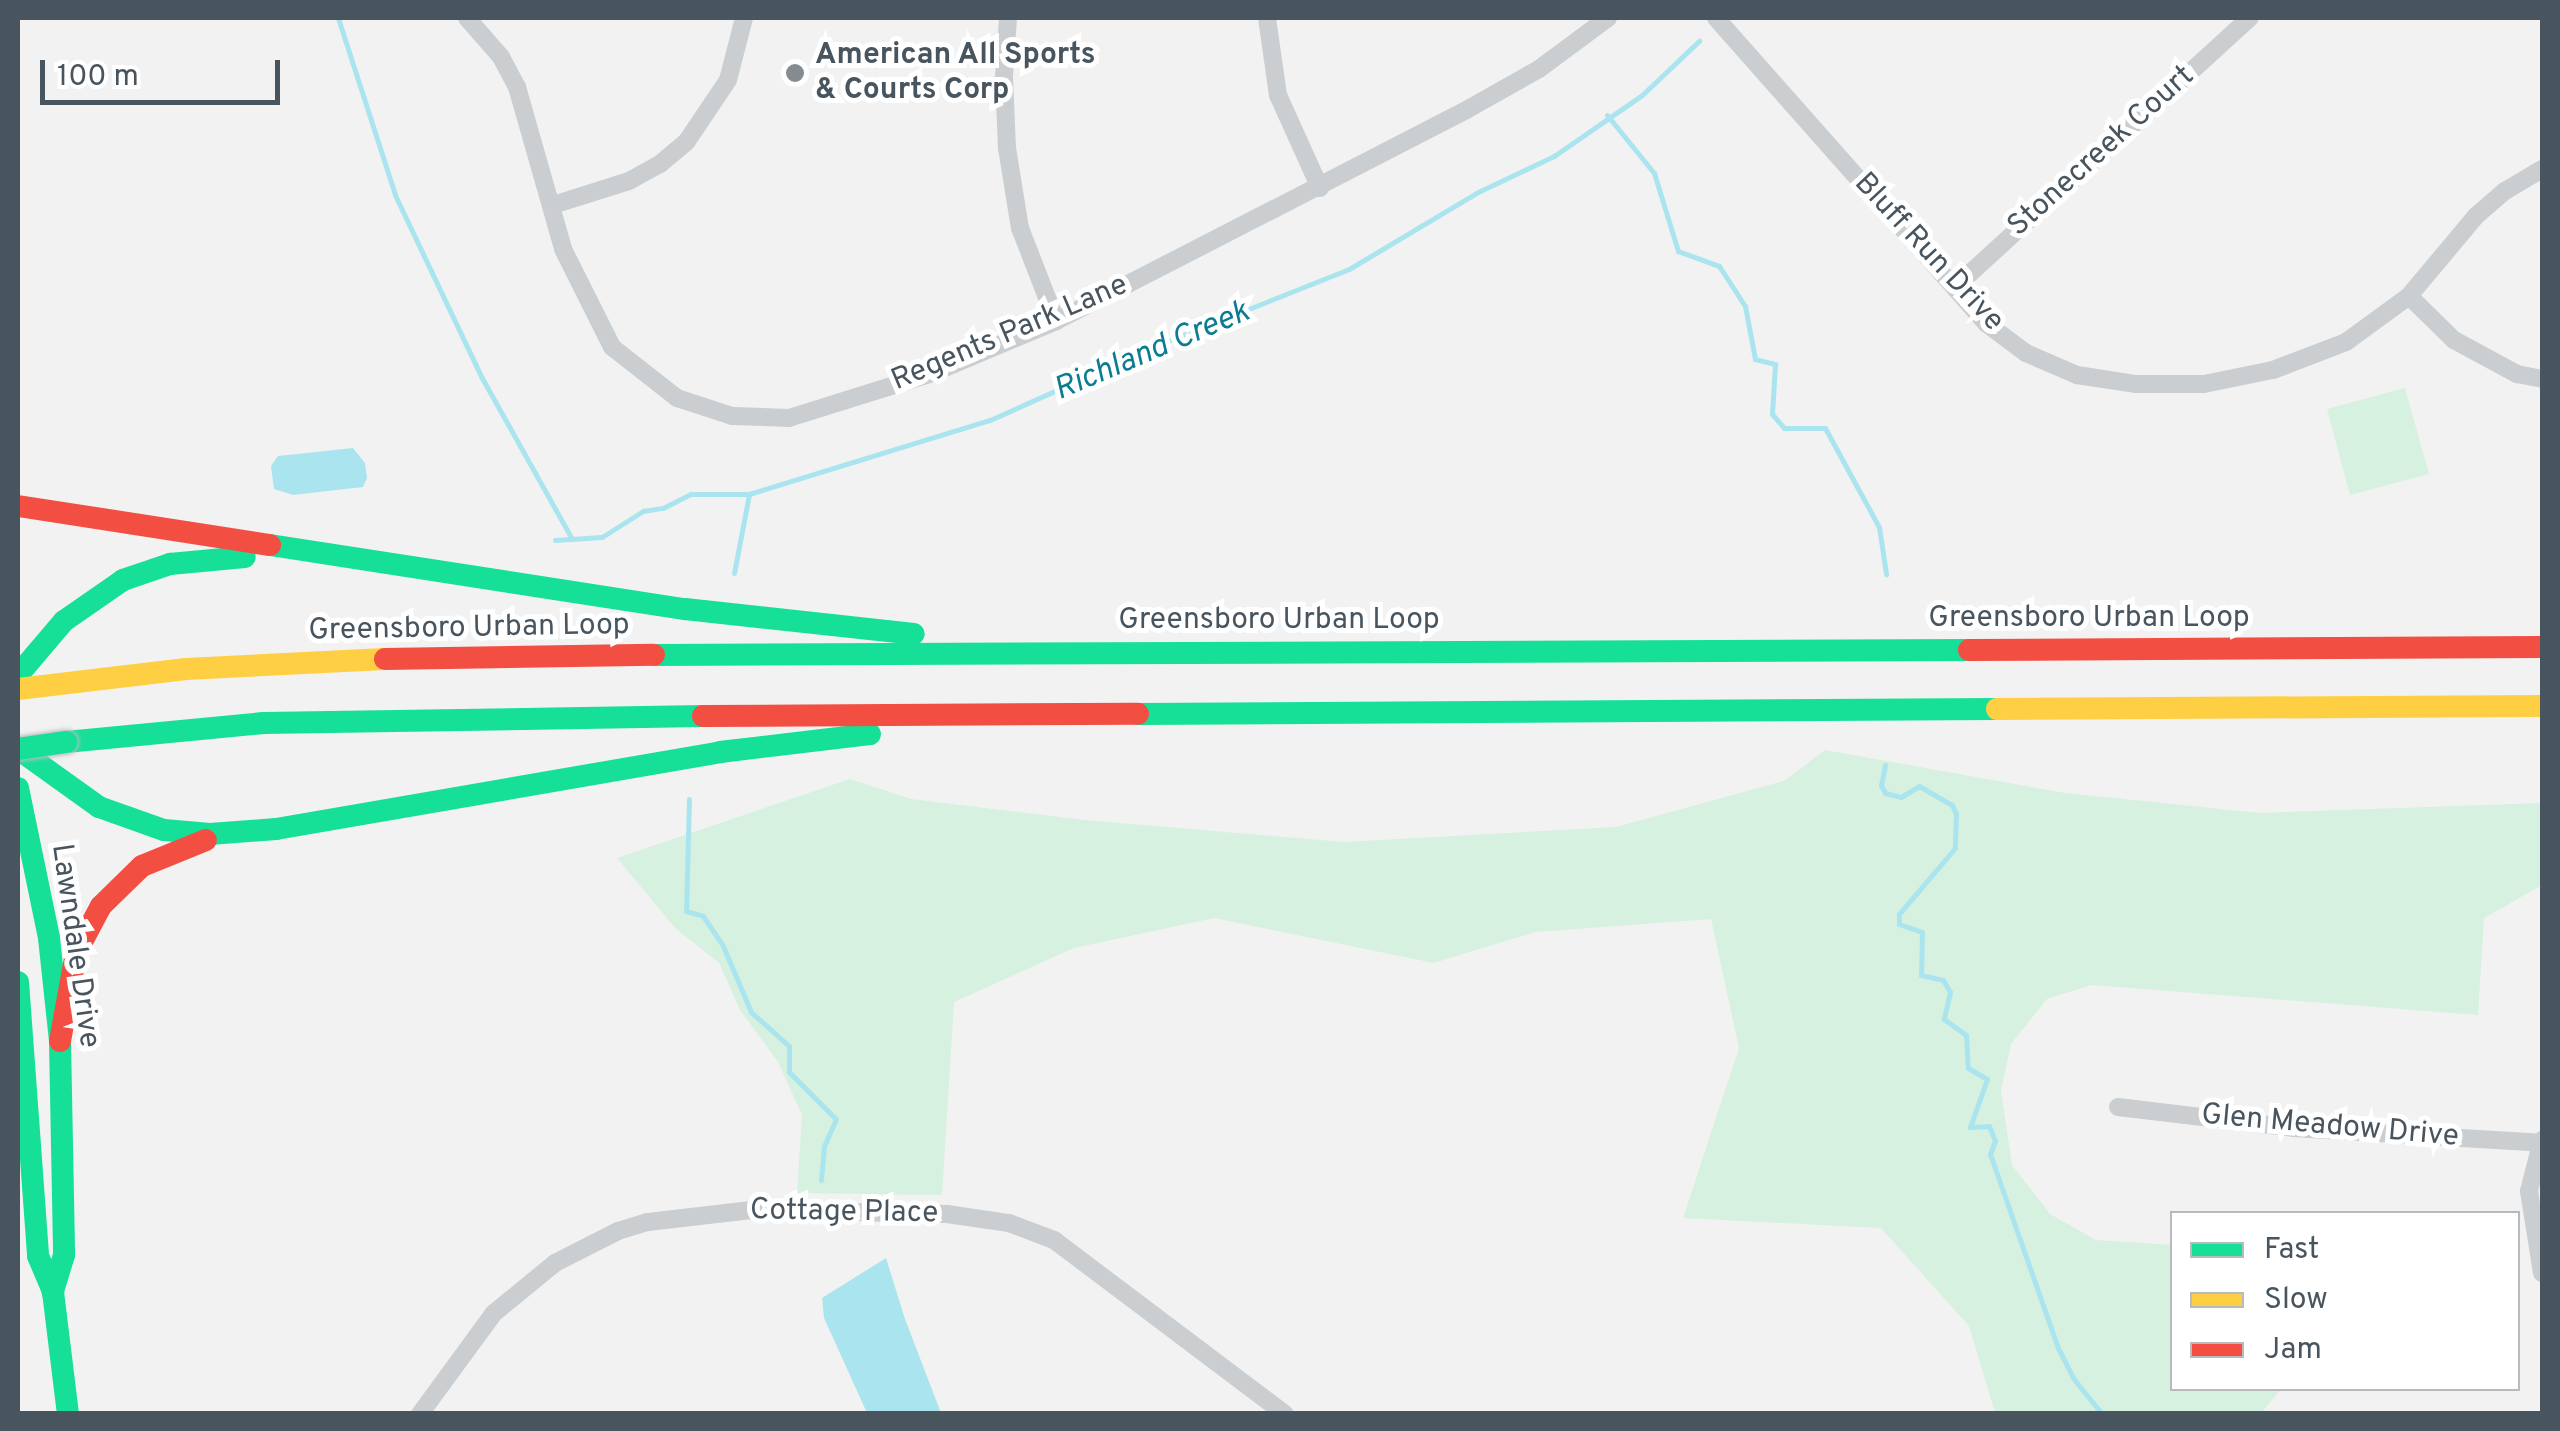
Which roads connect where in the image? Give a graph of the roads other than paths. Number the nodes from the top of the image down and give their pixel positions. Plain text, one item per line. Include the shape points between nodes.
1 (467, 18) edge
2 (744, 18) edge
3 (1008, 18) edge
4 (1267, 18) edge
5 (1608, 18) edge
6 (1716, 18) edge
7 (2250, 18) edge
8 (2542, 169) edge
9 (1320, 188) junction
10 (553, 205) junction
11 (1955, 287) junction
12 (2409, 296) junction
13 (1056, 321) junction
14 (2542, 379) edge
15 (18, 506) edge
16 (273, 548) junction
17 (2542, 646) edge
18 (1101, 650) junction
19 (18, 675) edge
20 (18, 689) edge
21 (2542, 706) edge
22 (1039, 715) junction
23 (18, 749) edge
24 (18, 788) edge
25 (232, 834) junction
26 (18, 982) edge
27 (60, 1041) junction
28 (2118, 1107) dead end
29 (2542, 1142) edge
30 (2542, 1273) edge
31 (52, 1292) junction
32 (68, 1414) edge
33 (420, 1414) edge
34 (1285, 1414) edge

1 - 10 street, Regents Park Lane via 516,87
2 - 10 street via 728,80 686,141 629,181
3 - 13 street via 1007,148 1020,228
4 - 9 street via 1278,96
5 - 9 street, Regents Park Lane via 1539,69
6 - 11 street, Bluff Run Drive
7 - 11 street, Stonecreek Court
8 - 12 street, Bluff Run Drive via 2476,216
9 - 13 street, Regents Park Lane
10 - 13 street, Regents Park Lane via 564,250 612,347 678,398 732,416 789,418 933,373
11 - 12 street, Bluff Run Drive via 1987,324 2026,353 2077,375 2136,384 2204,384 2273,370 2346,342
12 - 14 street via 2454,340 2518,374
15 - 16 main road
16 - 18 main road via 684,609
16 - 19 main road via 248,557 170,564 124,580 64,621
17 - 18 main road, Greensboro Urban Loop
18 - 20 main road, Greensboro Urban Loop via 334,660
21 - 22 main road
22 - 23 main road, bridge via 371,719 209,727
22 - 25 main road via 720,752
23 - 25 main road via 80,797 119,816 164,830
24 - 27 main road, Lawndale Drive via 49,938
25 - 27 main road via 158,857 112,891 76,953
26 - 31 main road, Lawndale Drive via 38,1256
27 - 31 main road, Lawndale Drive via 64,1254
28 - 29 street, Glen Meadow Drive via 2293,1128
29 - 30 street via 2529,1190
31 - 32 main road, Lawndale Drive
33 - 34 street, Cottage Place via 494,1313 555,1264 648,1222 750,1210 947,1214 1009,1223 1054,1240

